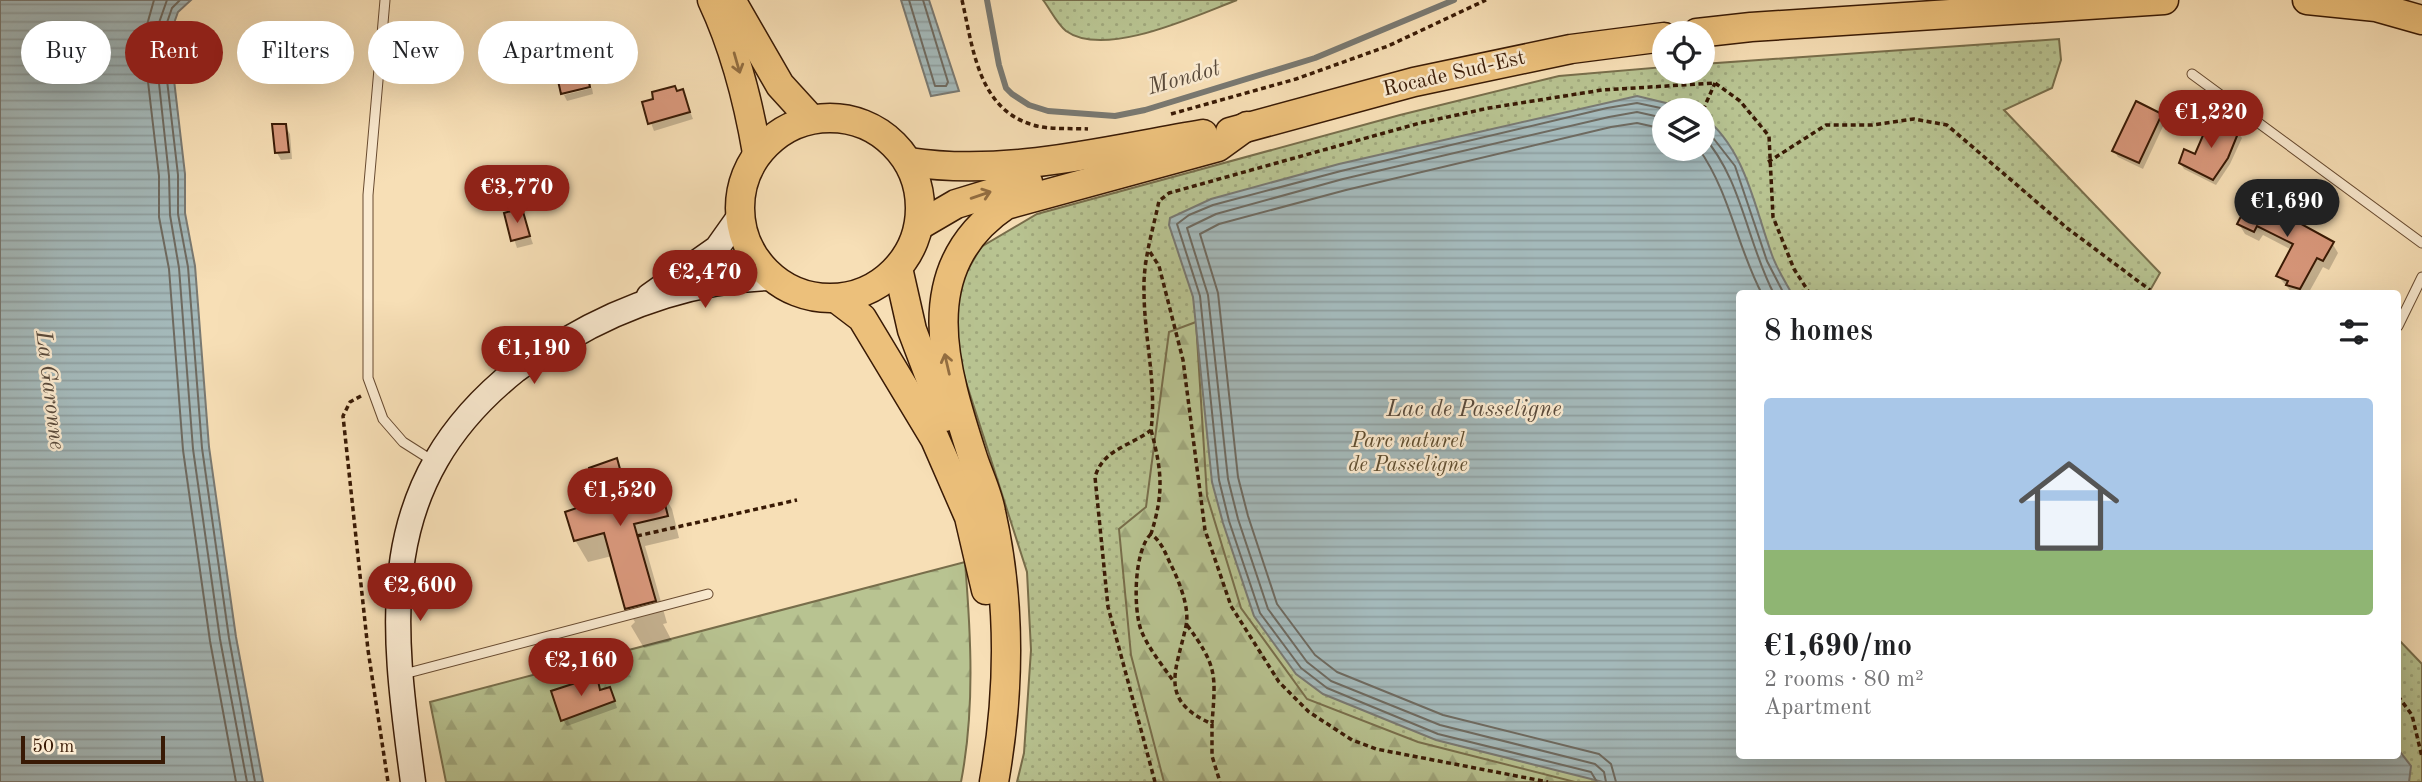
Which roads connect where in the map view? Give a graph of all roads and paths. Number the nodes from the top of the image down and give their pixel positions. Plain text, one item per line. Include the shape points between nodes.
1 (385, 0) edge
2 (712, 0) edge
3 (731, 0) edge
4 (962, 0) edge
5 (1486, 0) edge
6 (2164, 0) edge
7 (2307, 0) edge
8 (2422, 20) edge
9 (1715, 31) edge
10 (1652, 39) edge
11 (2192, 74) dead end
12 (1715, 83) edge
13 (1699, 84) edge
14 (1170, 114) dead end
15 (811, 119) junction
16 (1247, 126) junction
17 (1092, 130) dead end
18 (757, 153) junction
19 (909, 162) junction
20 (1768, 162) junction
21 (739, 217) junction
22 (920, 225) junction
23 (2422, 243) edge
24 (1149, 251) junction
25 (898, 268) junction
26 (2422, 277) edge
27 (772, 278) junction
28 (1807, 290) edge
29 (2150, 290) dead end
30 (837, 299) junction
31 (633, 307) junction
32 (2401, 320) edge
33 (362, 395) dead end
34 (1151, 430) junction
35 (433, 461) junction
36 (797, 500) dead end
37 (1151, 534) junction
38 (637, 536) dead end
39 (708, 594) dead end
40 (1003, 596) junction
41 (1187, 625) junction
42 (399, 675) junction
43 (1174, 682) junction
44 (2401, 700) edge
45 (1212, 724) junction
46 (2422, 757) edge
47 (388, 782) edge
48 (413, 782) edge
49 (982, 782) edge
50 (994, 782) edge
51 (1155, 782) edge
52 (1220, 782) edge
53 (1548, 782) edge

1 - 35 lane via 368,195 368,378 383,419 403,442
2 -> 18 main road via 730,38
3 - 15 main road via 780,85
4 - 17 path via 982,83 997,104 1036,126
5 - 14 path via 1377,50 1296,79
6 - 9 main road
7 - 8 main road via 2376,7
10 - 16 main road, Rocade Sud-Est via 1571,49 1427,79
11 - 23 lane
12 - 20 path via 1740,101 1763,127 1769,136
13 - 24 path via 1602,90 1489,108 1169,193 1159,201
15 - 18 main road via 782,131
15 - 19 main road via 840,118 867,125 891,141
16 - 19 main road, Rocade Sud-Est via 996,168 951,169
22 -> 16 main road, Rocade Sud-Est via 956,204 997,190
40 -> 16 main road via 991,511 958,410 942,339 951,273 984,220 1006,205 1218,148
18 - 21 main road via 740,194
19 - 22 main road via 920,192
20 - 28 path via 1773,217
20 - 29 path via 1826,125 1914,119 1947,125 2067,228
21 - 27 main road via 750,250
21 - 31 street via 717,248
22 - 25 main road
24 - 34 path via 1143,289 1154,412
24 - 53 path via 1159,266 1184,360 1211,553 1231,606 1279,682 1309,712 1352,740 1376,749
25 - 30 main road via 880,284
25 - 40 main road via 912,330 981,511
26 - 32 lane
27 - 30 main road via 803,294
27 - 31 street via 727,280
30 - 49 main road via 862,318 880,343 935,439 968,517 986,589 992,653
31 - 35 street via 581,331 518,369 482,402
33 - 47 path via 350,402 343,416 368,650
34 - 37 path via 1159,460 1161,502
34 - 51 path via 1115,449 1095,477 1108,607
35 - 42 street via 403,547 397,590
36 - 38 path
37 - 41 path via 1166,551 1180,583
37 - 43 path via 1145,539 1135,594 1141,629
39 - 42 lane
40 - 50 main road via 1009,665
41 - 43 path
41 - 45 path via 1210,659 1216,680
42 - 48 street
43 - 45 path via 1181,704 1190,714
44 - 46 path via 2412,715
45 - 52 path via 1212,756

